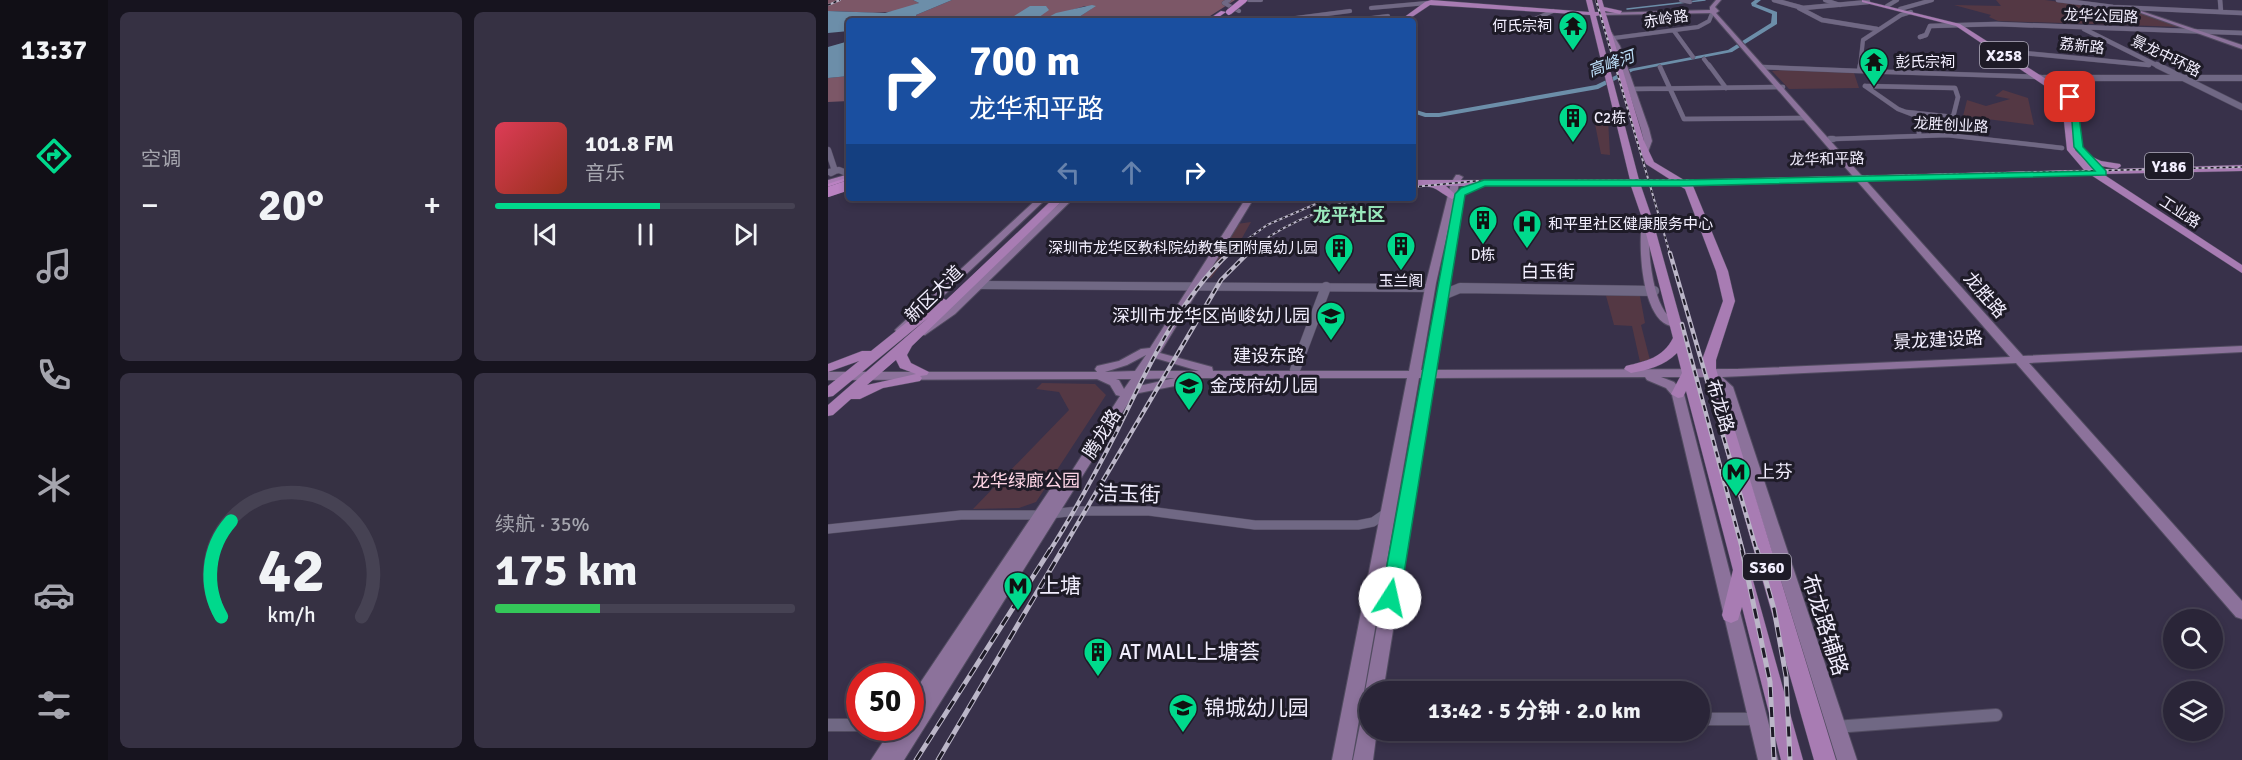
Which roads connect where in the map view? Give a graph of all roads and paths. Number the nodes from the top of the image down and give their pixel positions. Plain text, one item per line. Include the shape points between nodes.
1 (1229, 0) edge
2 (1237, 0) edge
3 (1247, 0) edge
4 (1261, 0) edge
5 (1393, 0) edge
6 (1413, 0) edge
7 (1594, 0) edge
8 (1681, 0) edge
9 (1720, 0) edge
10 (1774, 0) edge
11 (1825, 0) edge
12 (1856, 0) edge
13 (1897, 0) edge
14 (1932, 0) edge
15 (2058, 0) edge
16 (2220, 0) edge
17 (1430, 2) edge
18 (1690, 2) dead end
19 (1873, 2) edge
20 (1445, 3) junction
21 (1419, 4) junction
22 (2163, 4) dead end
23 (1840, 5) junction
24 (1402, 6) junction
25 (1371, 8) dead end
26 (1799, 8) junction
27 (2174, 8) junction
28 (1900, 9) junction
29 (1239, 11) dead end
30 (1350, 11) dead end
31 (1553, 11) junction
32 (1714, 11) junction
33 (2145, 11) dead end
34 (1336, 12) junction
35 (1574, 12) junction
36 (1911, 12) junction
37 (2221, 12) junction
38 (1592, 13) junction
39 (1604, 13) junction
40 (1617, 13) joint
41 (2242, 13) edge
42 (1219, 17) edge
43 (1304, 18) edge
44 (1344, 18) edge
45 (1389, 18) edge
46 (1405, 18) edge
47 (1963, 26) junction
48 (2080, 27) junction
49 (1877, 29) junction
50 (1510, 30) dead end
51 (1608, 31) junction
52 (1674, 31) junction
53 (2203, 32) junction
54 (2242, 33) edge
55 (1614, 38) junction
56 (1920, 38) dead end
57 (2242, 46) edge
58 (2003, 51) junction
59 (1693, 57) dead end
60 (1704, 59) dead end
61 (2158, 66) junction
62 (1660, 67) dead end
63 (1763, 68) junction
64 (1859, 71) junction
65 (1623, 75) junction
66 (2041, 77) junction
67 (2183, 78) junction
68 (2242, 78) edge
69 (1781, 87) junction
70 (1668, 88) junction
71 (1726, 88) junction
72 (1632, 89) junction
73 (2242, 107) edge
74 (1906, 112) junction
75 (1806, 118) junction
76 (1919, 135) junction
77 (1831, 139) junction
78 (2062, 147) joint
79 (2071, 148) junction
80 (1645, 150) junction
81 (829, 153) edge
82 (2081, 157) junction
83 (2242, 163) edge
84 (1632, 165) junction
85 (1653, 167) junction
86 (2239, 169) edge
87 (2125, 170) junction
88 (2068, 172) junction
89 (2101, 175) junction
90 (1693, 176) junction
91 (1671, 177) junction
92 (1861, 177) junction
93 (1416, 178) edge
94 (1604, 180) junction
95 (1634, 180) junction
96 (846, 182) edge
97 (846, 182) edge
98 (1710, 182) junction
99 (1418, 183) edge
100 (1684, 183) junction
101 (830, 184) edge
102 (1457, 186) junction
103 (1638, 195) junction
104 (1693, 197) junction
105 (1040, 201) edge
106 (1050, 201) edge
107 (1057, 201) edge
108 (1067, 201) edge
109 (1242, 201) edge
110 (1248, 201) edge
111 (1647, 218) junction
112 (2242, 264) edge
113 (2242, 270) edge
114 (1446, 279) junction
115 (981, 285) junction
116 (1191, 285) junction
117 (1326, 287) junction
118 (1653, 287) junction
119 (1430, 288) junction
120 (1443, 295) junction
121 (1675, 324) junction
122 (1679, 338) junction
123 (900, 342) junction
124 (2242, 344) edge
125 (2242, 349) edge
126 (1149, 351) junction
127 (2019, 356) junction
128 (828, 369) edge
129 (1295, 370) junction
130 (1098, 371) junction
131 (1635, 371) junction
132 (1688, 371) junction
133 (1709, 371) junction
134 (1136, 372) junction
135 (1210, 372) junction
136 (1415, 372) junction
137 (1431, 372) junction
138 (851, 374) junction
139 (873, 374) junction
140 (919, 375) junction
141 (828, 376) edge
142 (828, 393) edge
143 (1123, 394) junction
144 (1678, 394) junction
145 (828, 412) edge
146 (1391, 506) junction
147 (1047, 513) junction
148 (1358, 525) junction
149 (828, 529) edge
150 (1383, 545) junction
151 (1740, 571) junction
152 (2242, 601) edge
153 (2242, 612) edge
154 (1731, 615) junction
155 (1376, 681) edge
156 (924, 702) edge
157 (1996, 715) dead end
158 (1710, 718) edge
159 (1756, 719) junction
160 (828, 725) edge
161 (846, 725) edge
162 (1835, 727) junction
163 (896, 741) edge
164 (902, 741) edge
165 (1366, 741) edge
166 (881, 760) edge
167 (893, 760) edge
168 (1342, 760) edge
169 (1363, 760) edge
170 (1768, 760) edge
171 (1792, 760) edge
172 (1825, 760) edge
173 (1847, 760) edge

1 - 29 street via 1224,3
2 - 42 highway, bridge
3 - 4 street
3 - 42 highway, bridge
5 - 24 street
6 - 21 street
7 - 38 main road, 布龙路 / S360
7 - 39 main road
8 - 18 street
9 - 32 main road
10 - 26 street
11 - 23 street
12 - 19 street
13 - 19 street
14 - 28 street
15 - 27 street via 2114,7
16 - 37 street
17 - 20 main road
17 - 21 street
17 - 46 main road
19 - 23 street
19 - 28 main road, 工业路 / X258
19 - 36 main road, 工业路 / X258
20 - 31 main road
20 - 35 main road
21 - 24 street
22 - 27 street
23 - 26 street
24 - 25 street
24 - 45 street
26 - 49 street via 1822,20
27 - 37 street
28 - 47 main road, 工业路 / X258
30 - 34 street
31 - 35 main road
31 - 50 street
32 - 40 main road
32 - 52 street, 赤岭路 via 1702,25
32 - 63 main road, 龙胜路
33 - 53 main road
34 - 43 street
34 - 44 street
35 - 38 main road
35 - 38 main road
36 - 47 main road, 工业路 / X258
36 - 49 street
37 - 41 street
38 - 39 main road
38 - 84 main road, 布龙路 / S360
39 - 40 main road
39 - 51 main road
47 - 48 street, 龙华公园路
47 - 56 street, 龙华公园路 via 1928,25 1926,35
47 - 58 main road, 工业路 / X258
47 - 66 main road, 工业路 / X258
48 - 53 street, 龙华公园路
48 - 61 street, 景龙中环路
49 - 64 street via 1863,40
51 - 55 main road
51 - 65 main road
52 - 55 street, 赤岭路
52 - 59 street
53 - 54 street, 龙华公园路
53 - 57 main road
55 - 65 main road
58 - 61 street, 荔新路
58 - 66 main road, 工业路 / X258
60 - 71 street
61 - 67 street, 景龙中环路
62 - 70 street
63 - 64 street
63 - 69 main road, 龙胜路
64 - 66 street
65 - 72 main road
65 - 80 main road
66 - 67 street
66 - 79 main road, 工业路 / X258 via 2064,99
66 - 82 main road, 工业路 / X258 via 2072,100
67 - 68 street
67 - 73 street, 景龙中环路
69 - 71 street
69 - 75 main road, 龙胜路
69 - 77 main road, 龙胜路
70 - 71 street
70 - 72 street
70 - 75 street via 1681,116 1687,119
72 - 80 main road via 1648,141
74 - 74 street via 1953,117 1958,95 1955,88 1865,86
74 - 76 street via 1921,120
75 - 92 main road, 龙胜路
76 - 77 street, 龙胜创业路
76 - 78 street, 龙胜创业路
77 - 92 main road, 龙胜路
78 - 79 street, 龙胜创业路
79 - 82 main road, 工业路 / X258
80 - 85 main road
81 - 101 street
82 - 87 main road
82 - 88 main road
82 - 89 main road, 工业路 / X258
83 - 87 main road, 龙华和平路 / Y186
84 - 94 main road
84 - 95 main road, 布龙路 / S360
85 - 90 main road
85 - 91 main road
86 - 87 main road, 龙华和平路 / Y186
87 - 89 main road, 龙华和平路 / Y186
87 - 89 main road via 2116,178
88 - 89 main road, 龙华和平路 / Y186
88 - 89 main road
88 - 92 main road, 龙华和平路 / Y186
89 - 112 main road, 工业路 / X258
89 - 113 main road, 工业路 / X258
90 - 91 main road, 龙华和平路 / Y186
90 - 92 main road, 龙华和平路 / Y186
91 - 95 main road, 龙华和平路 / Y186
91 - 100 main road
92 - 98 main road, 龙华和平路 / Y186
92 - 127 main road, 龙胜路
93 - 102 main road, 龙华和平路 / Y186
94 - 95 main road, 龙华和平路 / Y186
94 - 102 main road, 龙华和平路 / Y186
94 - 102 main road, 龙华和平路 / Y186
94 - 103 main road
95 - 100 main road, 龙华和平路 / Y186
95 - 103 main road, 布龙路 / S360
96 - 101 main road
97 - 101 street
98 - 100 main road, 龙华和平路 / Y186
98 - 104 main road via 1700,186
99 - 102 main road via 1446,189
100 - 104 main road, 布龙路 / S360
102 - 114 main road
102 - 119 main road
103 - 111 main road, 布龙路 / S360
104 - 133 main road, 布龙路 / S360 via 1722,271 1729,301 1709,360
105 - 123 main road via 919,311
106 - 123 main road, 新区大道
107 - 123 main road, 新区大道
108 - 115 main road
109 - 116 main road, 腾龙路
110 - 116 main road, 腾龙路
111 - 118 main road, 布龙路 via 1642,245
111 - 121 main road, 布龙路 / S360
114 - 118 street, 白玉街 via 1461,286
114 - 120 main road
115 - 116 street
115 - 123 main road via 951,312
116 - 117 street
116 - 126 main road, 腾龙路
117 - 119 street
117 - 129 street
118 - 120 street, 白玉街 via 1460,288
118 - 121 main road via 1662,314
119 - 136 main road
120 - 137 main road
121 - 122 main road, 布龙路 / S360
122 - 131 main road via 1661,360
122 - 132 main road, 布龙路 / S360
123 - 128 main road
123 - 138 main road, 新区大道
123 - 139 main road, 新区大道
123 - 140 main road via 905,365
124 - 127 main road, 景龙建设路
125 - 127 main road, 景龙建设路
126 - 130 main road
126 - 134 main road, 腾龙路
126 - 135 main road
127 - 133 main road, 景龙建设路
127 - 152 main road, 龙胜路
127 - 153 main road, 龙胜路
128 - 138 main road, 建设东路
129 - 135 main road, 建设东路
129 - 136 main road, 建设东路
130 - 134 main road, 建设东路
130 - 140 main road, 建设东路
130 - 143 main road
131 - 132 main road, 建设东路
131 - 137 main road, 建设东路
131 - 144 main road via 1664,382
132 - 133 main road, 建设东路
132 - 144 main road
132 - 151 main road, 布龙路 / S360
133 - 162 main road, 布龙路辅路 via 1727,387
133 - 172 main road, 布龙路 / S360
134 - 135 main road, 建设东路
134 - 143 main road, 腾龙路
135 - 136 main road, 建设东路
135 - 143 main road
136 - 137 main road, 建设东路
136 - 146 main road
137 - 155 main road
138 - 139 main road, 建设东路
138 - 141 main road, 建设东路
138 - 142 main road, 新区大道
139 - 140 main road, 建设东路
139 - 145 main road, 新区大道
140 - 145 main road via 873,387
143 - 147 main road, 腾龙路
144 - 154 main road
146 - 148 street via 1380,518
146 - 150 main road
147 - 148 street, 洁玉街 via 1137,511 1242,524
147 - 149 street, 洁玉街 via 961,515
147 - 156 main road, 腾龙路
148 - 150 street via 1378,534
150 - 168 main road
151 - 154 main road
151 - 171 main road, 布龙路 / S360
154 - 159 main road
157 - 162 street
158 - 159 street
159 - 170 main road
160 - 161 street
162 - 173 main road, 布龙路辅路
163 - 166 main road, 腾龙路
164 - 167 main road, 腾龙路
165 - 169 main road

